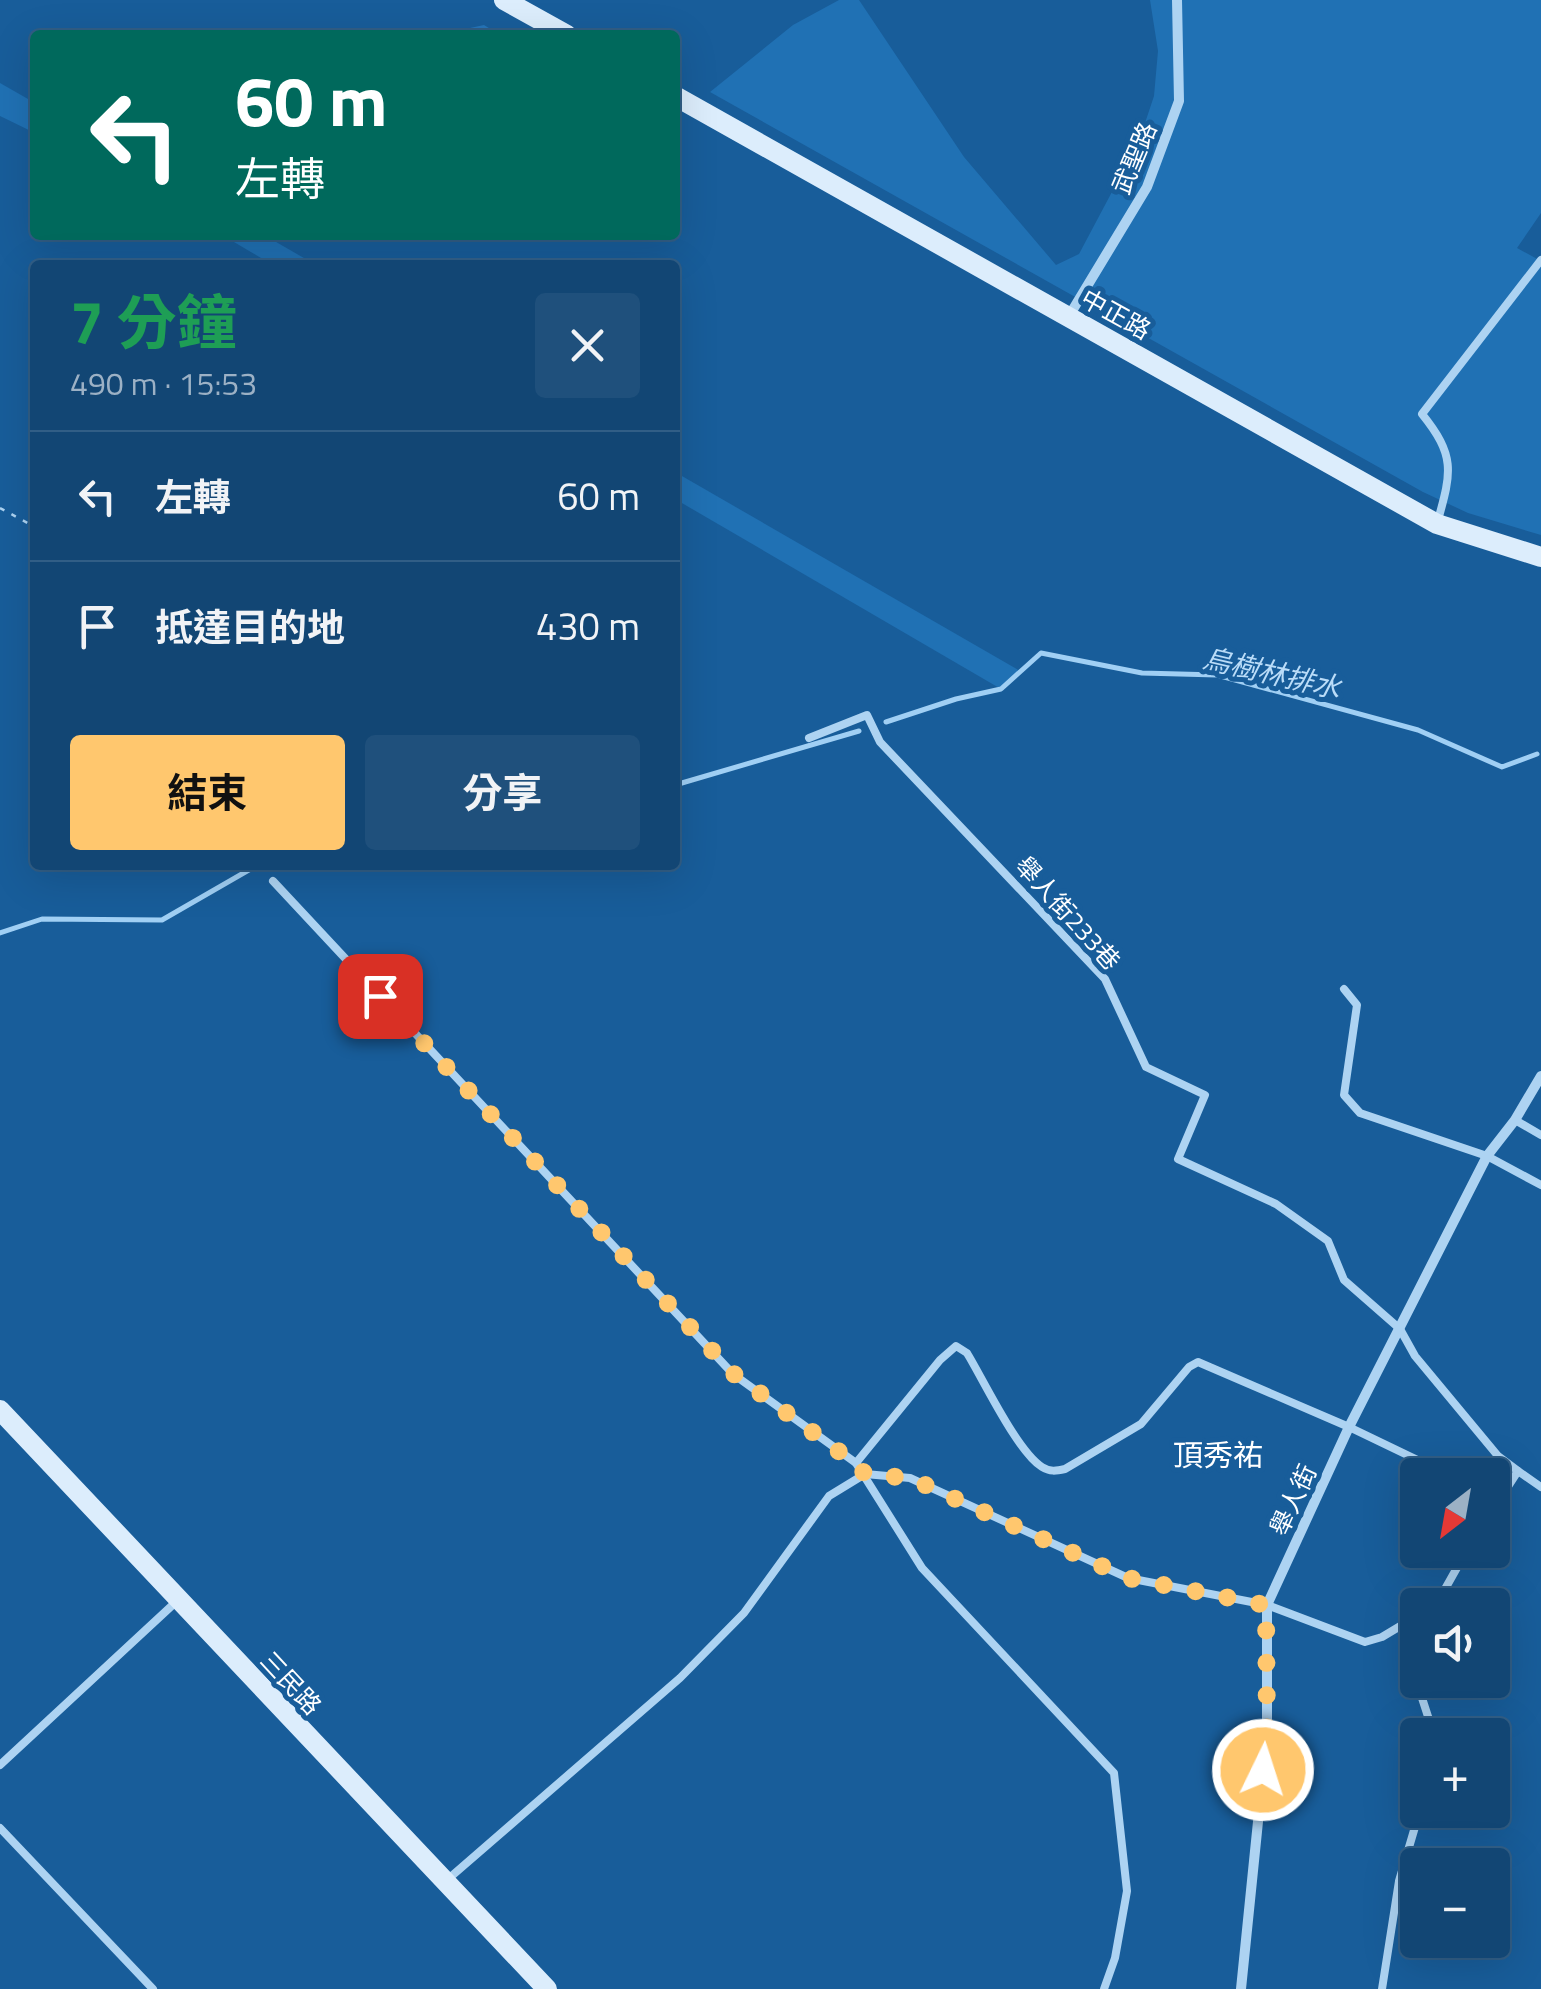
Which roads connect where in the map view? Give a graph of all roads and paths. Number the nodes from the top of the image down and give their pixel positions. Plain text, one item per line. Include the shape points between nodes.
1 (504, 0) edge
2 (1177, 0) edge
3 (557, 30) edge
4 (680, 99) edge
5 (1541, 260) edge
6 (1069, 316) junction
7 (0, 508) edge
8 (30, 524) edge
9 (1437, 524) junction
10 (1541, 558) edge
11 (809, 738) dead end
12 (274, 881) dead end
13 (1344, 989) dead end
14 (1541, 1076) edge
15 (1515, 1120) junction
16 (1541, 1135) edge
17 (1486, 1156) junction
18 (1541, 1185) edge
19 (1400, 1329) junction
20 (0, 1410) edge
21 (1349, 1427) junction
22 (1413, 1458) edge
23 (856, 1464) junction
24 (1518, 1471) junction
25 (865, 1474) junction
26 (1510, 1483) edge
27 (1541, 1488) edge
28 (178, 1600) junction
29 (1266, 1605) junction
30 (1400, 1626) edge
31 (0, 1765) edge
32 (0, 1828) edge
33 (1415, 1828) edge
34 (444, 1882) junction
35 (153, 1989) edge
36 (546, 1989) edge
37 (1104, 1989) edge
38 (1240, 1989) edge
39 (1382, 1989) edge

1 - 3 main road
2 - 6 street, 武聖路 via 1179,101 1147,187
4 - 6 main road, 中正路
5 - 9 lane via 1422,414 1450,460
6 - 9 main road, 中正路
7 - 8 path
9 - 10 main road, 中正路
11 - 19 lane, 舉人街233巷 via 866,714 880,742 1105,979 1146,1067 1205,1095 1178,1158 1276,1204 1328,1241 1344,1280
12 - 23 lane via 721,1361
13 - 17 lane via 1358,1005 1344,1094 1350,1106
14 - 15 street, 舉人街
15 - 16 lane
15 - 17 street, 舉人街
17 - 18 lane
17 - 19 street, 舉人街
19 - 21 street, 舉人街
19 - 24 lane, 舉人街233巷 via 1498,1456
20 - 28 main road, 三民路
21 - 22 lane
21 - 23 lane via 1198,1362 1140,1424 1052,1471 1024,1448 967,1353 956,1346
21 - 29 street, 舉人街
23 - 25 lane
24 - 26 lane
24 - 27 lane, 舉人街233巷
25 - 29 lane via 910,1478 1128,1578
25 - 34 lane via 829,1496 744,1613 680,1678
25 - 37 lane via 922,1568 1114,1773 1127,1891
28 - 31 lane
28 - 34 main road, 三民路
29 - 30 lane via 1365,1642
29 - 38 street, 舉人街 via 1267,1733
32 - 35 lane
33 - 39 lane
34 - 36 main road, 三民路

